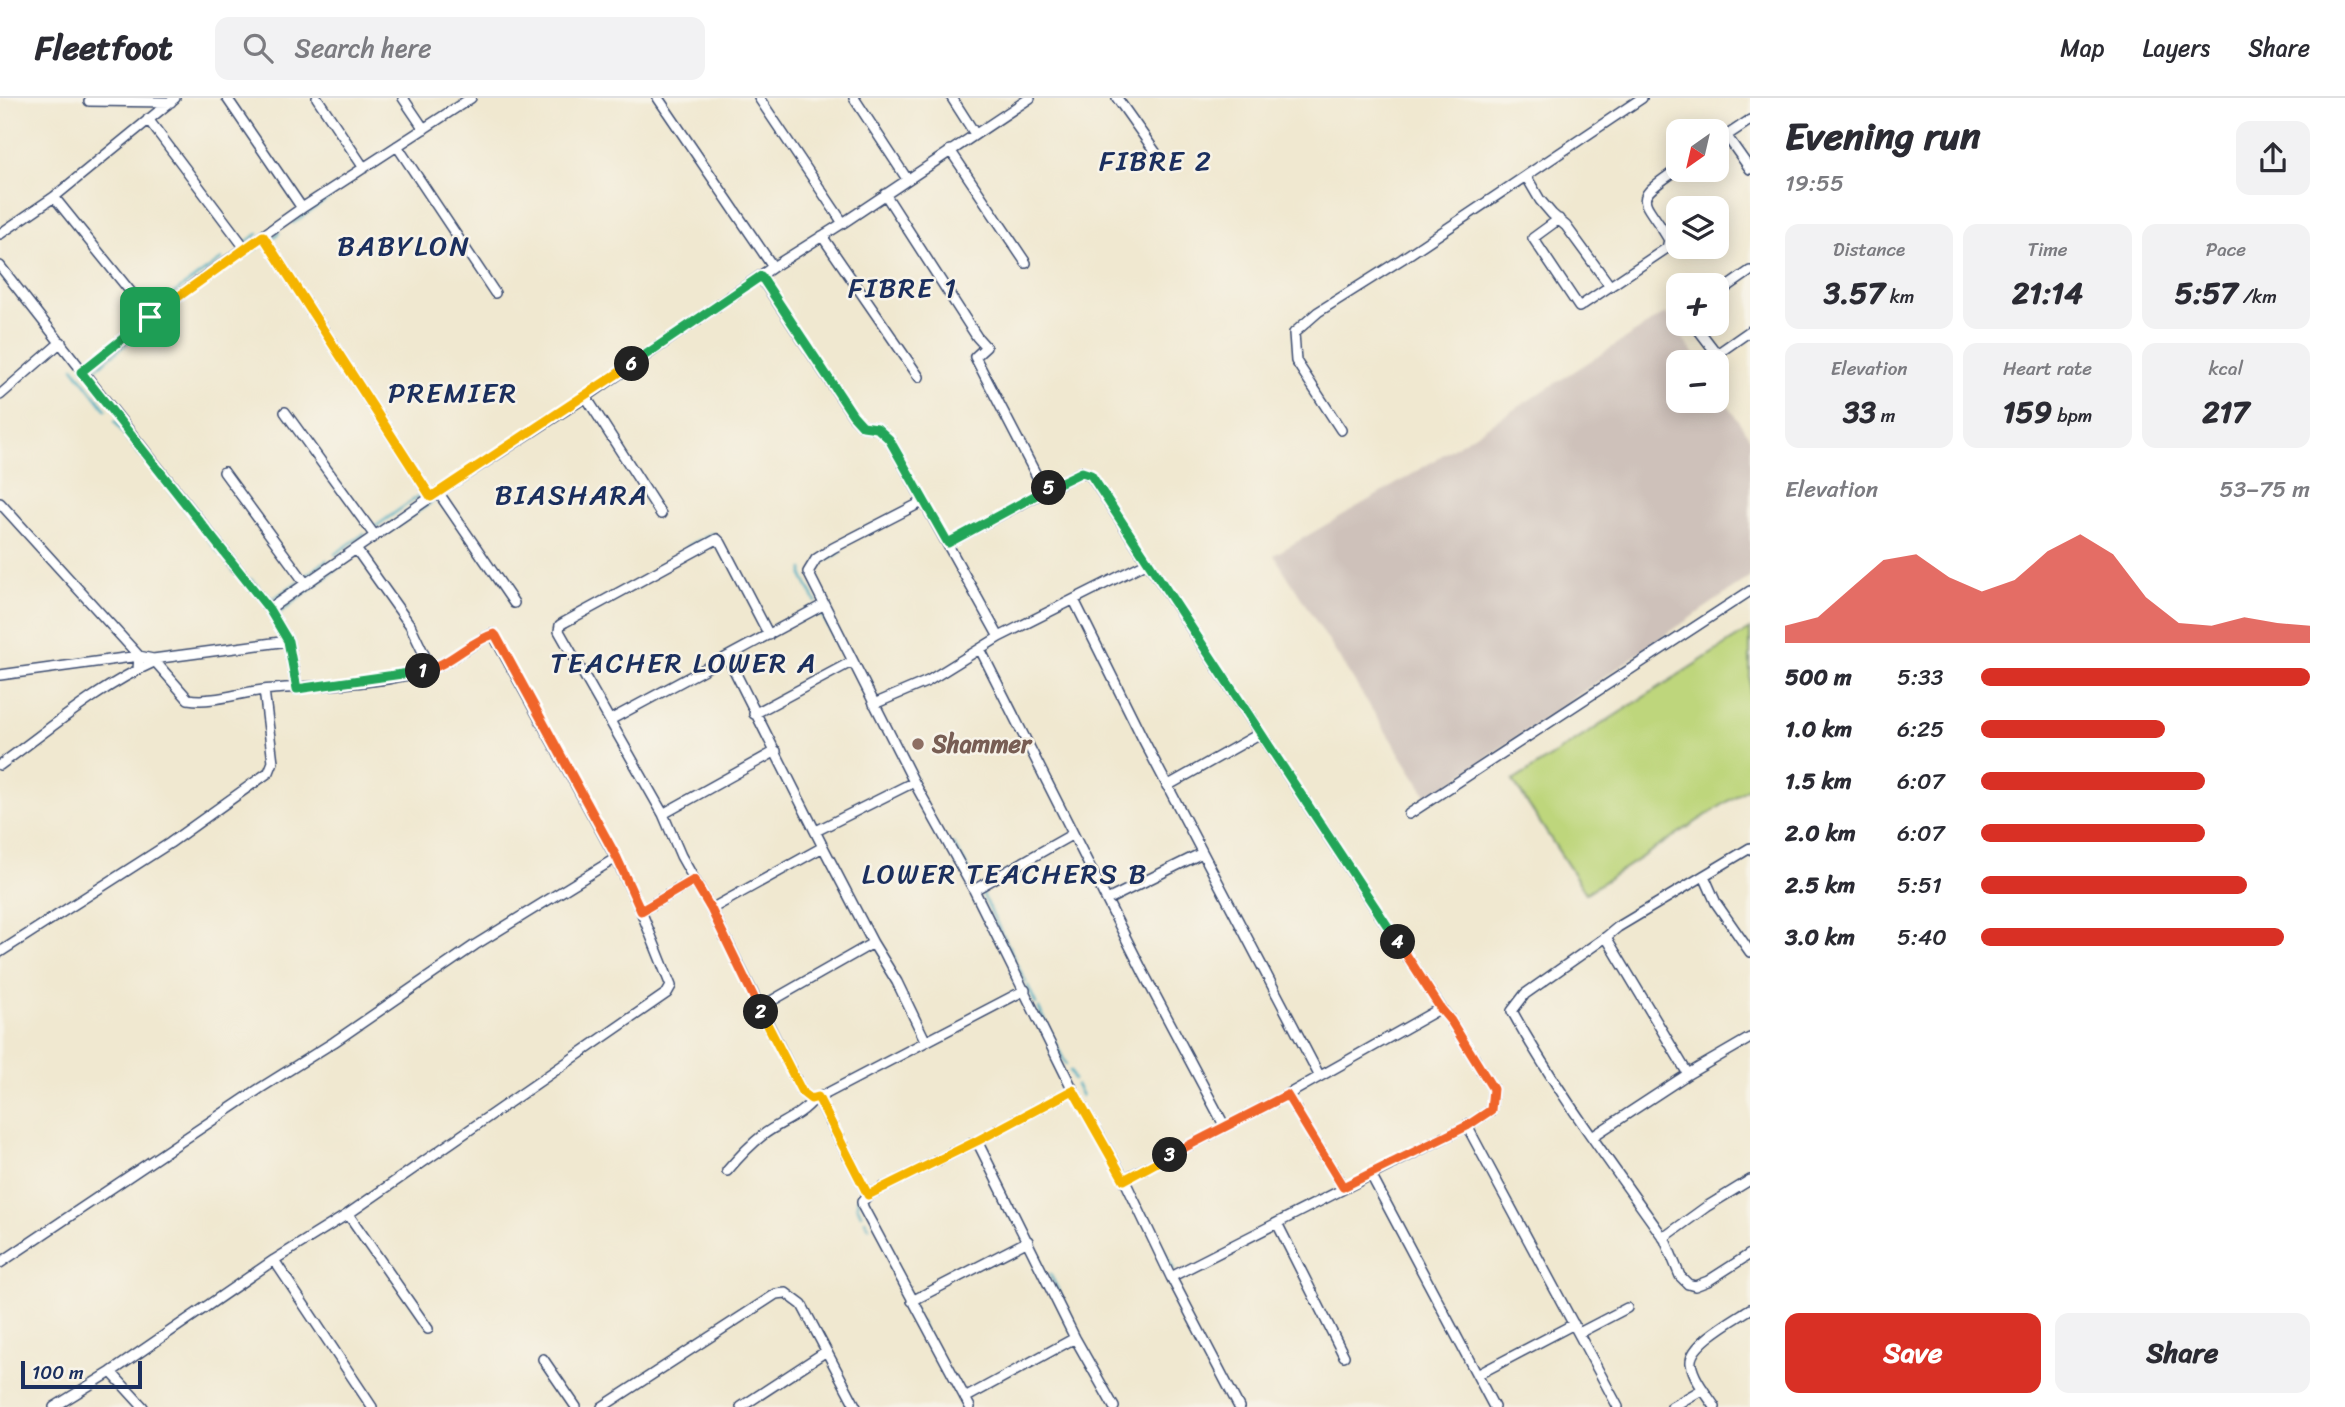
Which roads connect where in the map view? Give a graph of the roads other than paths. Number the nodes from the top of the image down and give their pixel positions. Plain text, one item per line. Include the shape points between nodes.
1 (227, 98) edge
2 (317, 98) edge
3 (403, 98) edge
4 (471, 98) edge
5 (658, 98) edge
6 (759, 98) edge
7 (854, 98) edge
8 (952, 98) edge
9 (1030, 98) edge
10 (1117, 98) edge
11 (1643, 98) edge
12 (173, 100) edge
13 (89, 101) dead end
14 (148, 119) junction
15 (1750, 120) edge
16 (424, 129) junction
17 (1729, 133) edge
18 (975, 134) junction
19 (1729, 139) edge
20 (397, 146) junction
21 (950, 150) junction
22 (1156, 153) dead end
23 (364, 168) junction
24 (1750, 169) edge
25 (1526, 177) junction
26 (1666, 178) edge
27 (907, 179) junction
28 (884, 194) junction
29 (54, 197) junction
30 (302, 208) junction
31 (1559, 219) junction
32 (843, 223) junction
33 (0, 234) edge
34 (263, 236) junction
35 (822, 236) junction
36 (245, 248) junction
37 (1026, 263) dead end
38 (0, 266) edge
39 (773, 267) junction
40 (1750, 271) edge
41 (761, 276) junction
42 (1609, 286) junction
43 (1729, 286) edge
44 (495, 293) dead end
45 (150, 317) junction
46 (1750, 331) edge
47 (1703, 336) edge
48 (61, 342) junction
49 (81, 372) junction
50 (919, 377) dead end
51 (0, 395) edge
52 (586, 397) junction
53 (285, 412) dead end
54 (1340, 430) dead end
55 (224, 472) dead end
56 (1044, 490) junction
57 (434, 494) junction
58 (924, 501) junction
59 (0, 503) edge
60 (661, 514) dead end
61 (375, 536) junction
62 (948, 543) junction
63 (356, 549) junction
64 (1148, 562) junction
65 (306, 584) junction
66 (1750, 591) edge
67 (1074, 600) junction
68 (514, 603) dead end
69 (823, 605) junction
70 (269, 609) junction
71 (769, 635) junction
72 (999, 637) junction
73 (288, 641) junction
74 (980, 649) junction
75 (139, 656) junction
76 (729, 658) junction
77 (154, 661) junction
78 (853, 661) junction
79 (138, 669) junction
80 (431, 669) junction
81 (0, 675) edge
82 (297, 689) junction
83 (264, 690) junction
84 (874, 704) junction
85 (754, 714) junction
86 (610, 720) junction
87 (1259, 734) junction
88 (776, 751) junction
89 (1, 763) edge
90 (914, 782) junction
91 (1167, 786) junction
92 (663, 814) junction
93 (1409, 814) dead end
94 (816, 831) junction
95 (1073, 834) junction
96 (823, 848) junction
97 (1750, 848) edge
98 (1202, 853) junction
99 (617, 858) junction
100 (1704, 876) junction
101 (694, 880) junction
102 (974, 890) junction
103 (1107, 900) junction
104 (711, 909) junction
105 (641, 911) junction
106 (1606, 937) junction
107 (873, 943) junction
108 (0, 952) edge
109 (1750, 952) edge
110 (1025, 990) junction
111 (759, 1008) junction
112 (1441, 1009) junction
113 (1750, 1038) edge
114 (925, 1040) junction
115 (1688, 1074) junction
116 (1319, 1075) junction
117 (1073, 1090) junction
118 (1287, 1095) junction
119 (816, 1098) junction
120 (1467, 1126) junction
121 (1225, 1127) junction
122 (1592, 1137) junction
123 (977, 1141) junction
124 (727, 1171) dead end
125 (1371, 1175) junction
126 (1124, 1180) junction
127 (1750, 1180) edge
128 (1343, 1187) junction
129 (868, 1195) junction
130 (348, 1214) junction
131 (1277, 1223) junction
132 (1665, 1240) junction
133 (1028, 1241) junction
134 (1750, 1254) edge
135 (274, 1259) junction
136 (0, 1263) edge
137 (1171, 1277) junction
138 (912, 1301) junction
139 (1627, 1308) dead end
140 (1750, 1309) edge
141 (428, 1329) dead end
142 (1576, 1329) junction
143 (1075, 1338) junction
144 (825, 1352) junction
145 (1344, 1356) dead end
146 (543, 1359) dead end
147 (111, 1373) junction
148 (1477, 1375) junction
149 (1703, 1390) junction
150 (967, 1403) edge
151 (54, 1407) edge
152 (143, 1407) edge
153 (372, 1407) edge
154 (576, 1407) edge
155 (602, 1407) edge
156 (741, 1407) edge
157 (856, 1407) edge
158 (1114, 1407) edge
159 (1239, 1407) edge
160 (1494, 1407) edge
161 (1618, 1407) edge
162 (1672, 1407) edge
163 (1715, 1407) edge

1 - 30 street
2 - 23 street
3 - 16 street
4 - 16 street
5 - 39 street
6 - 32 street
7 - 27 street
8 - 18 street
9 - 18 street
10 - 22 street
11 - 25 street
12 - 13 street
12 - 14 street
14 - 29 street
14 - 36 street
15 - 17 street
16 - 20 street
18 - 21 street
19 - 24 street
20 - 23 street
20 - 44 street
21 - 27 street
21 - 37 street
23 - 30 street
25 - 31 street
25 - 54 street via 1318,312 1294,333 1296,360
26 - 42 street via 1647,192 1645,200 1669,240 1667,248
27 - 28 street
28 - 32 street
28 - 56 street via 986,347 975,356
29 - 33 street
29 - 45 street
30 - 34 street
31 - 42 street
31 - 42 street via 1533,238 1579,307
32 - 35 street
34 - 36 street
34 - 57 street
35 - 39 street
35 - 50 street
36 - 45 street
38 - 48 street
39 - 41 street
40 - 43 street
41 - 52 street
41 - 58 street via 853,415 863,426 877,428 889,439
45 - 49 street
46 - 47 street via 1717,354
48 - 49 street
48 - 51 street
49 - 70 street
52 - 57 street
52 - 60 street
53 - 61 street
55 - 65 street
56 - 62 street
56 - 64 street via 1087,473
57 - 61 street
57 - 68 street
58 - 62 street
58 - 69 street via 816,559 808,572
59 - 75 street
61 - 63 street
62 - 72 street
63 - 65 street
63 - 80 street via 410,625
64 - 67 street
64 - 87 street
65 - 70 street
66 - 93 street
67 - 72 street
67 - 91 street
69 - 71 street
69 - 78 street
70 - 73 street
71 - 76 street
71 - 86 street via 721,543 717,539 703,545 560,625 559,631
72 - 74 street
73 - 77 street
73 - 82 street
74 - 84 street via 928,681
74 - 95 street
75 - 77 street
75 - 79 street
75 - 81 street
76 - 85 street
76 - 86 street
77 - 79 street
77 - 83 street via 188,699
78 - 84 street
78 - 85 street
79 - 89 street
80 - 82 street
80 - 99 street via 485,636 496,636
82 - 83 street
83 - 108 street via 273,762 269,772 170,843
84 - 90 street
85 - 88 street
86 - 92 street
87 - 91 street
87 - 112 street
88 - 92 street
88 - 94 street
90 - 94 street
90 - 102 street
91 - 98 street
92 - 101 street
94 - 96 street
95 - 102 street
95 - 103 street
96 - 104 street
96 - 107 street
97 - 100 street
98 - 103 street
98 - 116 street
99 - 105 street
99 - 136 street via 475,945
100 - 106 street
100 - 109 street via 1716,903
101 - 104 street
101 - 105 street
102 - 110 street
103 - 121 street
104 - 111 street
105 - 130 street via 670,981 667,993
106 - 115 street
106 - 122 street via 1525,995 1512,1011
107 - 111 street
107 - 114 street
110 - 114 street
110 - 117 street
111 - 119 street via 802,1092
112 - 116 street
112 - 120 street via 1493,1089 1491,1110
113 - 115 street
114 - 119 street
115 - 122 street
116 - 118 street
117 - 123 street
117 - 126 street
118 - 121 street
118 - 128 street
119 - 124 street via 765,1133
119 - 129 street
120 - 125 street
120 - 142 street
121 - 126 street
122 - 132 street
123 - 129 street
123 - 133 street
125 - 128 street
125 - 148 street
126 - 137 street
127 - 132 street
128 - 131 street
129 - 138 street via 863,1207
130 - 135 street
130 - 141 street
131 - 137 street
131 - 145 street
132 - 134 street via 1680,1276 1695,1286
133 - 138 street
133 - 143 street
135 - 147 street
135 - 153 street
137 - 159 street
138 - 150 street
139 - 142 street
140 - 149 street via 1703,1340 1692,1356 1691,1365
142 - 148 street
142 - 161 street
143 - 150 street
143 - 158 street
144 - 155 street via 802,1305 786,1293 776,1294
144 - 156 street
144 - 157 street
146 - 154 street
147 - 151 street
147 - 152 street
148 - 160 street
149 - 162 street
149 - 163 street

